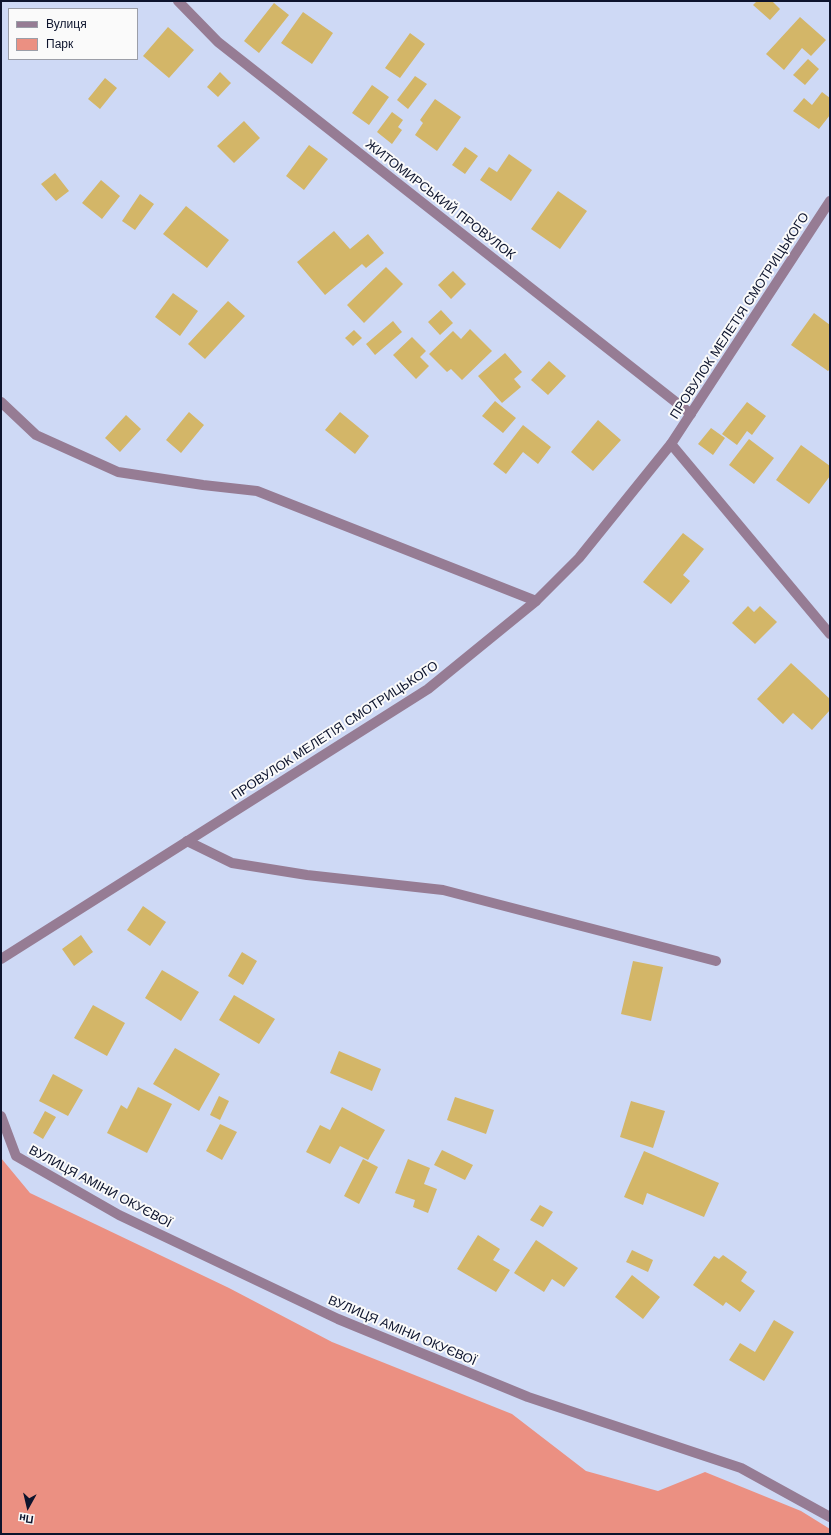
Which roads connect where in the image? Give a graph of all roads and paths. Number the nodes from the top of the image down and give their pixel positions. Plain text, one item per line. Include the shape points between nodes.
1 (178, 1) edge
2 (830, 201) edge
3 (1, 402) edge
4 (691, 414) junction
5 (671, 444) junction
6 (536, 601) junction
7 (830, 634) edge
8 (187, 841) junction
9 (1, 959) edge
10 (716, 961) dead end
11 (1, 1116) edge
12 (830, 1517) edge

1 - 4 street, ЖИТОМИРСЬКИЙ ПРОВУЛОК via 218,42
2 - 4 street, ПРОВУЛОК МЕЛЕТІЯ СМОТРИЦЬКОГО
3 - 6 street via 36,435 118,472 256,491
4 - 5 street, ПРОВУЛОК МЕЛЕТІЯ СМОТРИЦЬКОГО
5 - 6 street, ПРОВУЛОК МЕЛЕТІЯ СМОТРИЦЬКОГО via 579,558
5 - 7 street
6 - 8 street, ПРОВУЛОК МЕЛЕТІЯ СМОТРИЦЬКОГО via 428,689
8 - 9 street, ПРОВУЛОК МЕЛЕТІЯ СМОТРИЦЬКОГО
8 - 10 street via 232,863 307,875 443,890
11 - 12 street, ВУЛИЦЯ АМІНИ ОКУЄВОЇ via 16,1156 126,1218 338,1319 528,1397 741,1468

